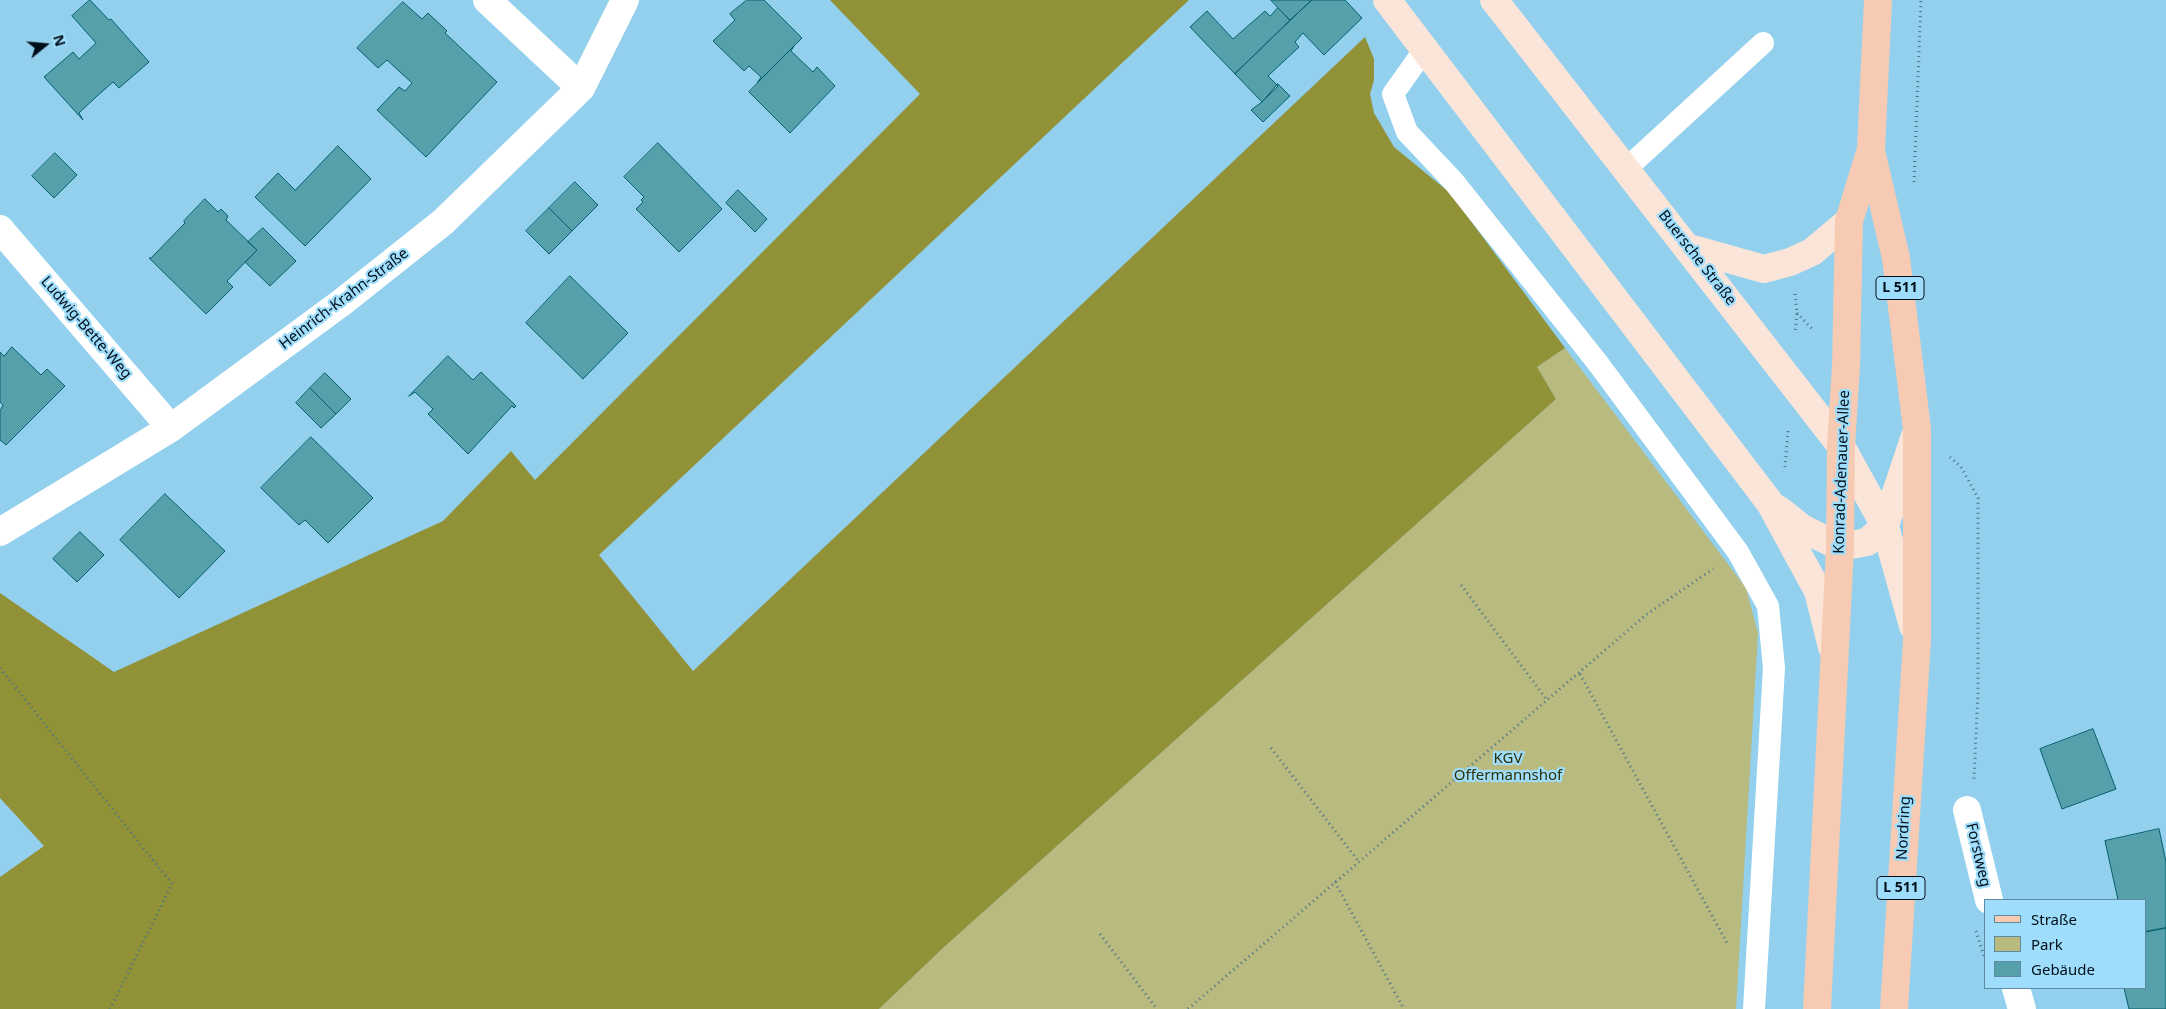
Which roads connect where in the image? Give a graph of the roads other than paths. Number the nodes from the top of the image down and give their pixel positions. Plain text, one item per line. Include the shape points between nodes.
1 (487, 0) edge
2 (625, 0) edge
3 (1387, 0) edge
4 (1494, 0) edge
5 (1878, 0) edge
6 (1763, 43) dead end
7 (1425, 49) junction
8 (581, 88) junction
9 (1871, 149) junction
10 (1627, 168) junction
11 (1849, 221) junction
12 (0, 229) edge
13 (1689, 248) junction
14 (171, 428) junction
15 (1917, 430) junction
16 (1841, 446) junction
17 (1770, 503) junction
18 (1885, 526) junction
19 (0, 532) edge
20 (1840, 547) junction
21 (1917, 640) junction
22 (1834, 655) junction
23 (1908, 767) joint
24 (1967, 810) dead end
25 (1989, 899) edge
26 (2016, 989) edge
27 (1754, 1009) edge
28 (1817, 1009) edge
29 (1894, 1009) edge
30 (2022, 1009) edge

1 - 8 street
2 - 8 street, Heinrich-Krahn-Straße
3 - 7 main road
4 - 10 main road, Buersche Straße
5 - 9 main road, Konrad-Adenauer-Allee / L 511
6 - 10 lane
7 - 17 main road
7 - 27 lane via 1393,94 1408,132 1454,182 1597,362 1738,552 1768,606 1774,668
8 - 14 street, Heinrich-Krahn-Straße via 443,222 341,303
9 - 11 main road, Konrad-Adenauer-Allee / L 511
9 - 15 main road, Konrad-Adenauer-Allee / L 511 via 1896,258
10 - 13 main road, Buersche Straße
11 - 13 main road via 1812,252 1764,269
11 - 16 main road, Konrad-Adenauer-Allee / L 511
12 - 14 street, Ludwig-Bette-Weg
13 - 16 main road, Buersche Straße
14 - 19 street, Heinrich-Krahn-Straße
15 - 18 main road
15 - 21 main road, Konrad-Adenauer-Allee / L 511
16 - 18 main road, Buersche Straße
16 - 20 main road, Konrad-Adenauer-Allee / L 511
17 - 20 main road via 1802,528
17 - 22 main road via 1818,591
18 - 20 main road via 1867,542
18 - 21 main road, Buersche Straße
20 - 22 main road, Konrad-Adenauer-Allee / L 511
21 - 23 main road, Konrad-Adenauer-Allee / L 511
22 - 28 main road, Konrad-Adenauer-Allee / L 511
23 - 29 main road, Nordring / L 511
24 - 25 street, Forstweg
26 - 30 street

